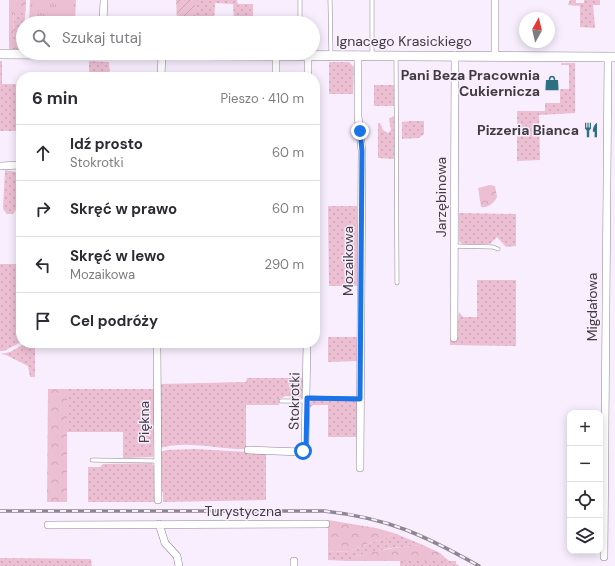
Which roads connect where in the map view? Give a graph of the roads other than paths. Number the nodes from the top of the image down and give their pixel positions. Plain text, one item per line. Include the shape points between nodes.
1 (104, 0) edge
2 (300, 0) edge
3 (330, 0) edge
4 (372, 0) edge
5 (495, 0) edge
6 (104, 16) edge
7 (300, 16) edge
8 (0, 54) edge
9 (16, 54) edge
10 (320, 55) edge
11 (331, 55) junction
12 (358, 55) junction
13 (372, 55) junction
14 (396, 55) junction
15 (455, 55) junction
16 (495, 56) junction
17 (611, 57) edge
18 (158, 60) edge
19 (276, 60) edge
20 (304, 60) edge
21 (160, 72) edge
22 (276, 72) edge
23 (307, 72) edge
24 (0, 166) edge
25 (16, 166) edge
26 (454, 246) junction
27 (498, 249) dead end
28 (397, 283) dead end
29 (454, 338) dead end
30 (157, 348) edge
31 (307, 348) edge
32 (360, 399) junction
33 (307, 400) junction
34 (281, 401) dead end
35 (248, 450) dead end
36 (92, 460) dead end
37 (157, 461) junction
38 (360, 468) dead end
39 (158, 500) dead end
40 (159, 524) junction
41 (326, 524) dead end
42 (48, 525) dead end
43 (604, 557) dead end
44 (179, 566) edge

1 - 6 street
2 - 7 lane
3 - 11 lane
4 - 13 lane
5 - 16 street
8 - 9 street, Ignacego Krasickiego
10 - 11 street, Ignacego Krasickiego
11 - 12 street, Ignacego Krasickiego
12 - 13 street, Ignacego Krasickiego
12 - 32 street, Mozaikowa via 358,116 362,151
13 - 14 street, Ignacego Krasickiego
14 - 15 street, Ignacego Krasickiego
14 - 28 lane
15 - 16 street, Ignacego Krasickiego
15 - 26 street, Jarzębinowa
16 - 17 street, Ignacego Krasickiego
17 - 43 street, Migdałowa
18 - 21 street
19 - 22 street
20 - 23 street
24 - 25 street
26 - 27 lane
26 - 29 street, Jarzębinowa
30 - 37 street, Piękna
31 - 33 street, Stokrotki
32 - 33 lane
32 - 38 street, Mozaikowa
33 - 34 lane
33 - 35 street, Stokrotki via 305,450
36 - 37 lane
37 - 39 street, Piękna
40 - 41 street, Turystyczna
40 - 42 street, Turystyczna
40 - 44 street via 165,543 177,556

